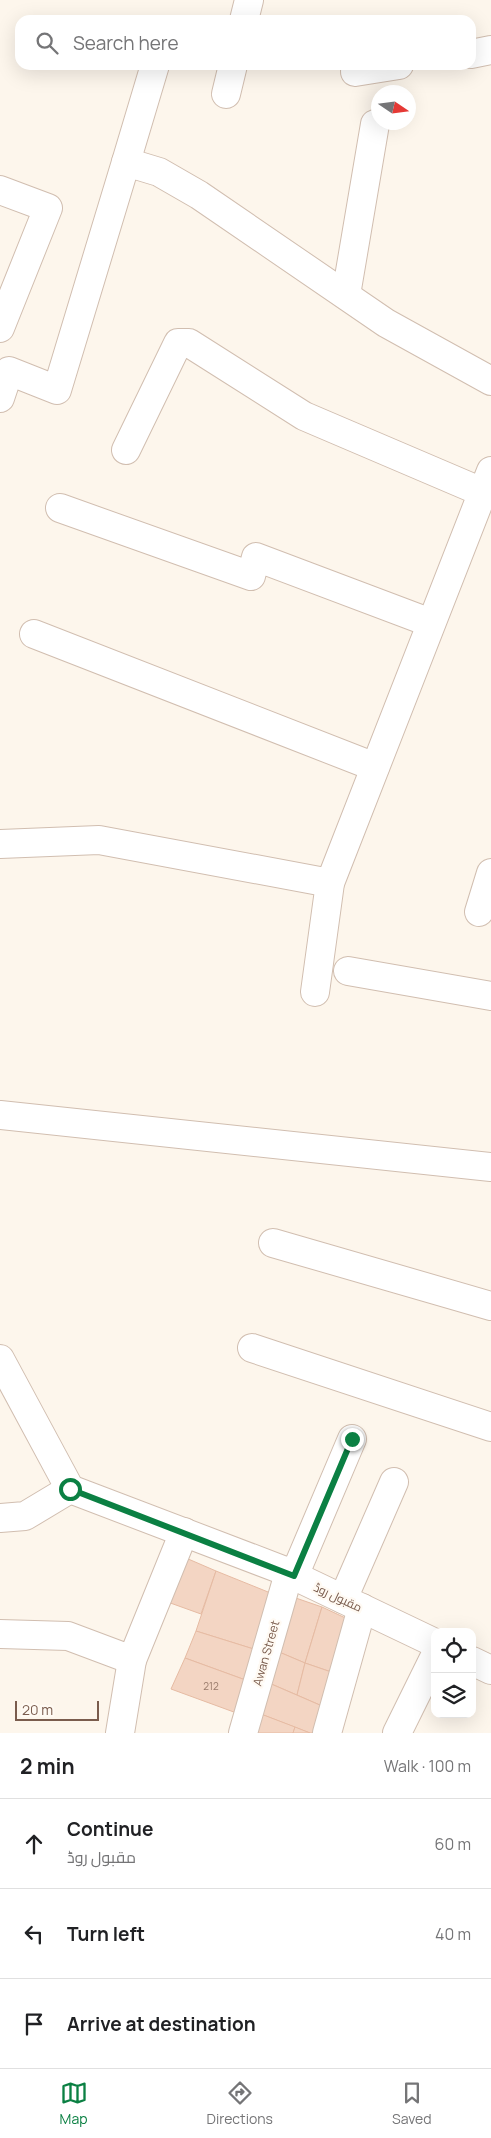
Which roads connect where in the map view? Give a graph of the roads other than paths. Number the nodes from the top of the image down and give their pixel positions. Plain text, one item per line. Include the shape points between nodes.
1 (249, 0) edge
2 (245, 15) edge
3 (491, 50) edge
4 (476, 53) edge
5 (154, 70) edge
6 (232, 70) edge
7 (368, 70) edge
8 (356, 72) dead end
9 (226, 94) dead end
10 (374, 130) edge
11 (126, 162) junction
12 (0, 190) edge
13 (346, 295) junction
14 (0, 328) edge
15 (4, 370) edge
16 (491, 381) edge
17 (0, 398) edge
18 (126, 450) dead end
19 (487, 481) edge
20 (60, 508) dead end
21 (431, 623) junction
22 (34, 634) dead end
23 (375, 767) junction
24 (0, 844) edge
25 (491, 873) edge
26 (330, 883) junction
27 (479, 912) dead end
28 (348, 971) dead end
29 (316, 992) dead end
30 (491, 996) edge
31 (0, 1115) edge
32 (491, 1167) edge
33 (273, 1243) dead end
34 (491, 1306) edge
35 (252, 1348) dead end
36 (0, 1359) edge
37 (491, 1427) edge
38 (352, 1439) dead end
39 (394, 1482) dead end
40 (70, 1489) junction
41 (0, 1518) edge
42 (184, 1532) junction
43 (292, 1574) junction
44 (352, 1604) junction
45 (0, 1634) edge
46 (431, 1641) edge
47 (132, 1660) junction
48 (476, 1663) edge
49 (431, 1664) edge
50 (491, 1670) edge
51 (120, 1733) edge
52 (243, 1733) edge
53 (328, 1733) edge
54 (397, 1733) edge

1 - 2 street
3 - 4 street
5 - 11 street
6 - 9 street
7 - 8 street
10 - 13 street
11 - 13 street via 158,172 199,195
11 - 15 street via 57,390
12 - 14 street via 48,208
13 - 16 street via 386,323
15 - 17 street
18 - 19 street via 178,343 189,343 304,416
19 - 21 street
20 - 21 street via 251,576 256,557
21 - 23 street
22 - 23 street
23 - 26 street
24 - 26 street via 99,840
25 - 27 street
26 - 29 street
28 - 30 street
31 - 32 street
33 - 34 street
35 - 37 street
36 - 40 street
38 - 43 street, Awan Street
39 - 44 street
40 - 41 street via 25,1516
40 - 42 street, مقبول روڈ
42 - 43 street, مقبول روڈ
42 - 47 street
43 - 44 street, مقبول روڈ
43 - 52 street, Awan Street
44 - 46 street, مقبول روڈ
44 - 53 street
45 - 47 street via 68,1636
47 - 51 street
48 - 50 street
49 - 54 street

